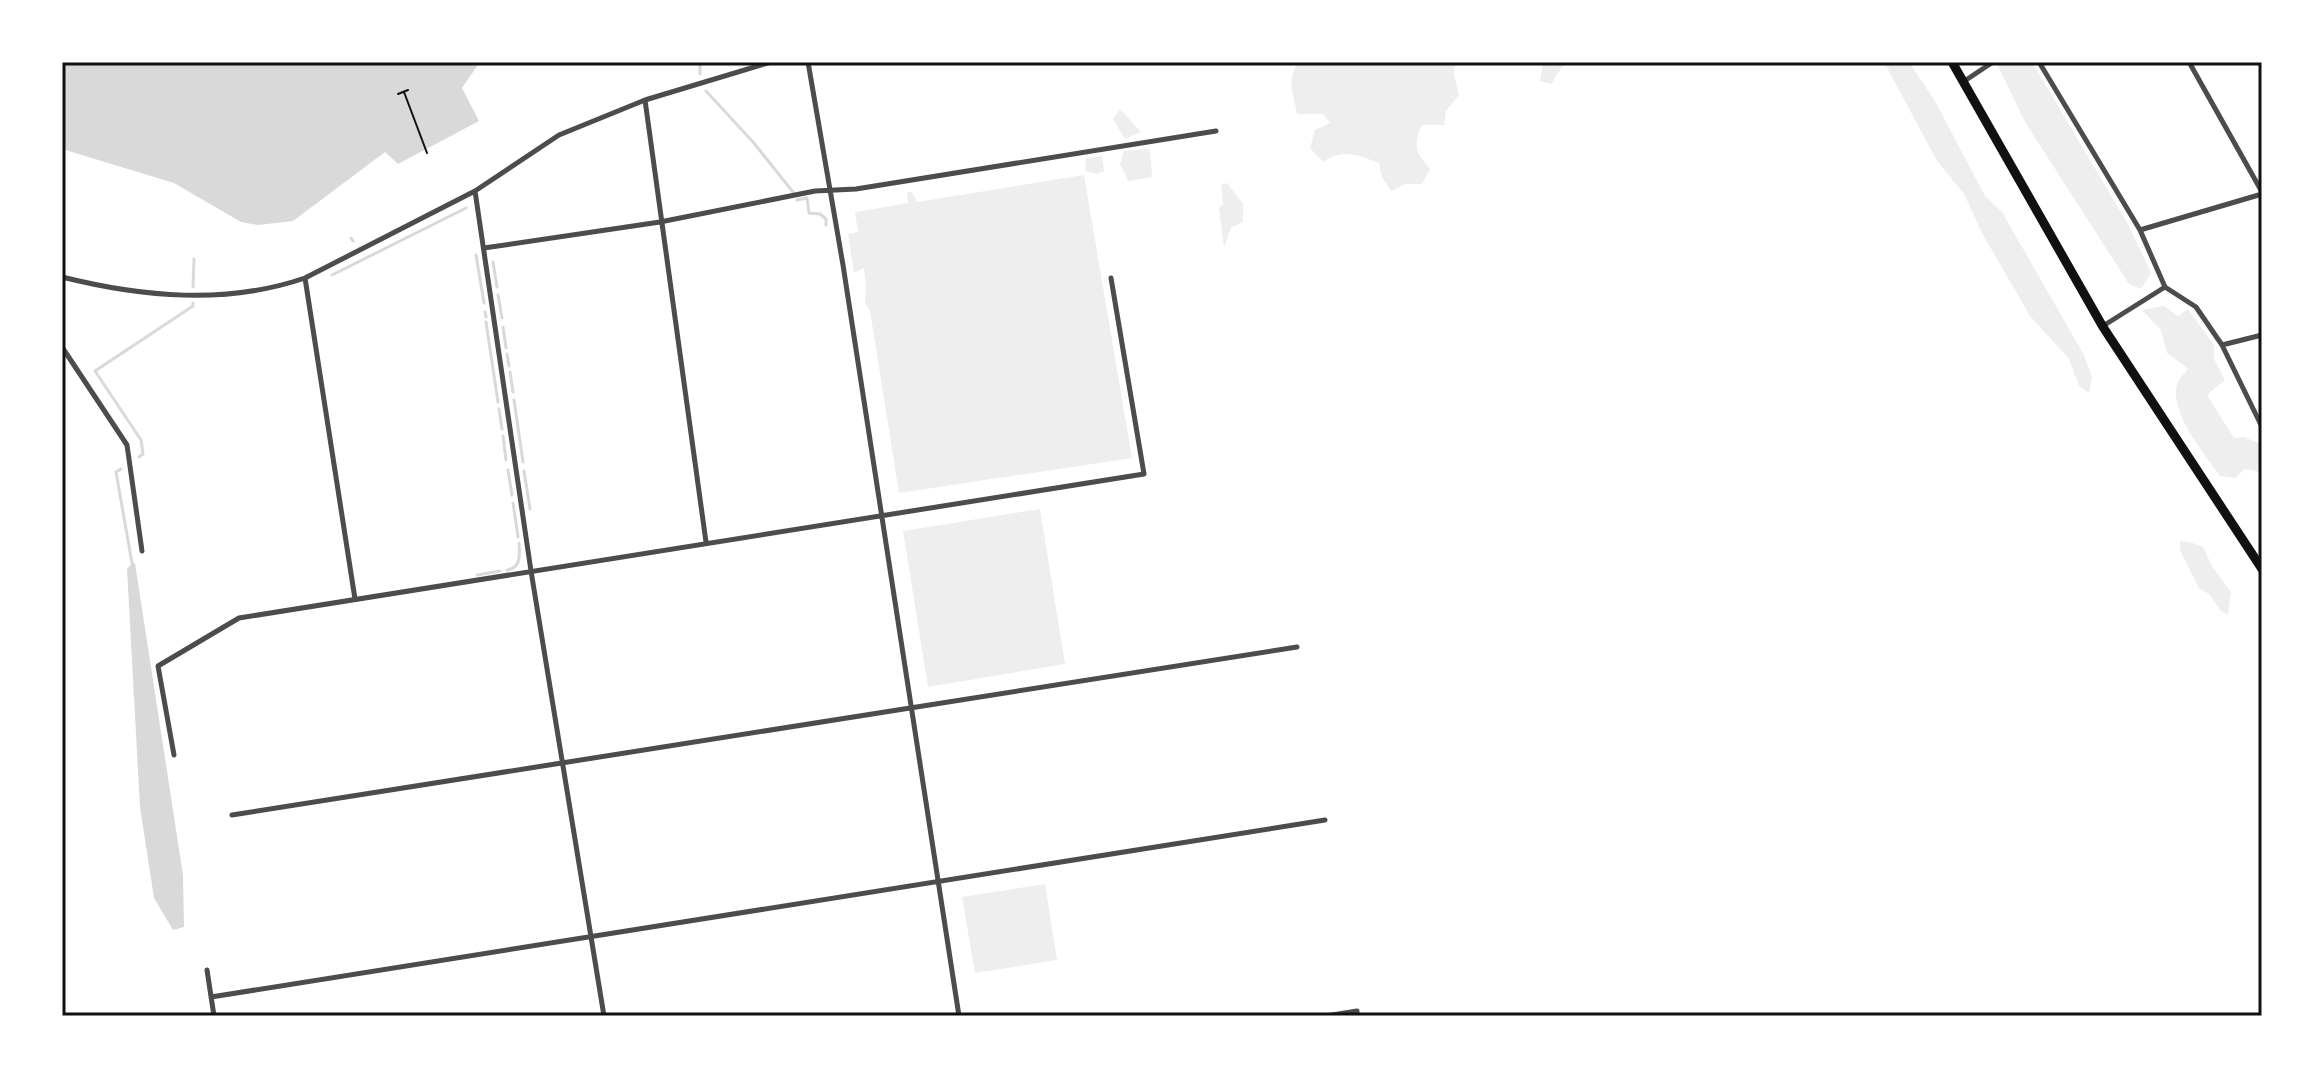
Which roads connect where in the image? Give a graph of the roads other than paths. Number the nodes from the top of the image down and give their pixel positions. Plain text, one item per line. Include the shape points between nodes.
1 (771, 62) edge
2 (808, 62) edge
3 (1952, 62) edge
4 (1993, 62) edge
5 (2039, 62) edge
6 (2189, 62) edge
7 (1962, 82) junction
8 (645, 100) junction
9 (1216, 131) dead end
10 (831, 190) junction
11 (475, 191) junction
12 (2262, 193) edge
13 (660, 222) junction
14 (2140, 230) junction
15 (484, 248) junction
16 (62, 277) edge
17 (305, 278) junction
18 (1111, 278) dead end
19 (2165, 287) junction
20 (2103, 327) junction
21 (2262, 335) edge
22 (2222, 345) junction
23 (62, 347) edge
24 (2262, 427) edge
25 (882, 516) junction
26 (706, 542) junction
27 (142, 551) dead end
28 (2259, 558) edge
29 (2262, 569) edge
30 (531, 571) junction
31 (355, 599) junction
32 (1297, 647) dead end
33 (911, 706) junction
34 (174, 755) dead end
35 (561, 762) junction
36 (232, 815) dead end
37 (1325, 820) dead end
38 (940, 880) junction
39 (591, 935) junction
40 (207, 970) dead end
41 (211, 997) junction
42 (1357, 1014) edge
43 (214, 1016) edge
44 (604, 1016) edge
45 (959, 1016) edge
46 (1326, 1016) edge

1 - 8 street
2 - 10 street
3 - 7 main road
4 - 7 street
5 - 14 street
6 - 12 street
7 - 20 main road
8 - 11 street via 559,135
8 - 13 street
9 - 10 street
10 - 13 street
10 - 25 street
11 - 15 street
11 - 17 street
12 - 14 street
13 - 15 street
13 - 26 street
14 - 19 street
15 - 30 street
16 - 17 street via 128,290 223,297
17 - 31 street
18 - 25 street via 1144,474
19 - 20 street
19 - 22 street via 2196,307
20 - 28 main road
21 - 22 street
22 - 24 street
23 - 27 street via 127,445
25 - 26 street
25 - 33 street
26 - 30 street
28 - 29 main road
30 - 31 street
30 - 35 street
31 - 34 street via 239,618 158,666
32 - 33 street
33 - 35 street
33 - 38 street
35 - 36 street
35 - 39 street
37 - 38 street
38 - 39 street
38 - 45 street
39 - 41 street
39 - 44 street
40 - 41 street
41 - 43 street
42 - 46 street

